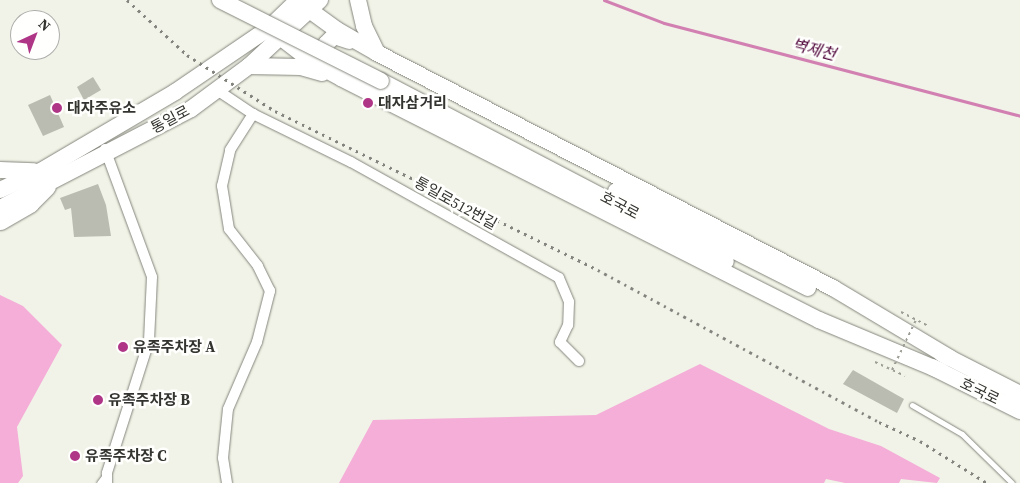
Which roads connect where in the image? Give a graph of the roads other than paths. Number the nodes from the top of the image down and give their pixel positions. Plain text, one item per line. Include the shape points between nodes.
1 (220, 0) edge
2 (244, 0) edge
3 (358, 0) edge
4 (306, 3) edge
5 (275, 33) junction
6 (377, 53) junction
7 (249, 66) junction
8 (383, 76) junction
9 (341, 78) junction
10 (217, 90) junction
11 (253, 114) junction
12 (98, 137) junction
13 (107, 153) junction
14 (0, 170) edge
15 (44, 178) junction
16 (0, 190) edge
17 (0, 208) edge
18 (0, 220) edge
19 (579, 361) dead end
20 (946, 365) junction
21 (1020, 394) edge
22 (912, 405) dead end
23 (1020, 411) edge
24 (107, 478) edge
25 (99, 483) edge
26 (227, 483) edge
27 (1012, 483) edge

1 - 8 main road, 호국로, bridge
2 - 8 main road, 호국로
3 - 6 main road via 364,26
4 - 5 main road, 통일로
4 - 6 main road
5 - 7 main road, 통일로
5 - 9 main road via 315,64
5 - 12 main road, 통일로
6 - 9 main road via 334,36 321,54
6 - 20 main road via 833,288
7 - 9 main road via 301,67
7 - 10 main road, 통일로
8 - 20 main road, 호국로
9 - 20 main road via 819,320 923,366
10 - 11 street, 통일로512번길
10 - 13 main road, 통일로 via 190,109
11 - 19 street, 통일로512번길 via 351,162 559,278 569,302 568,325 560,342
11 - 26 street via 230,150 222,186 229,229 258,266 270,291 257,342 228,409 223,458
12 - 13 street
12 - 15 main road, 통일로
13 - 15 main road, 통일로
13 - 24 street via 152,277 149,340
14 - 15 main road
15 - 16 main road, 통일로
15 - 17 main road, 통일로
15 - 18 highway via 29,203
20 - 21 main road, 호국로
20 - 23 main road, 호국로
22 - 27 lane via 962,434
24 - 25 lane

